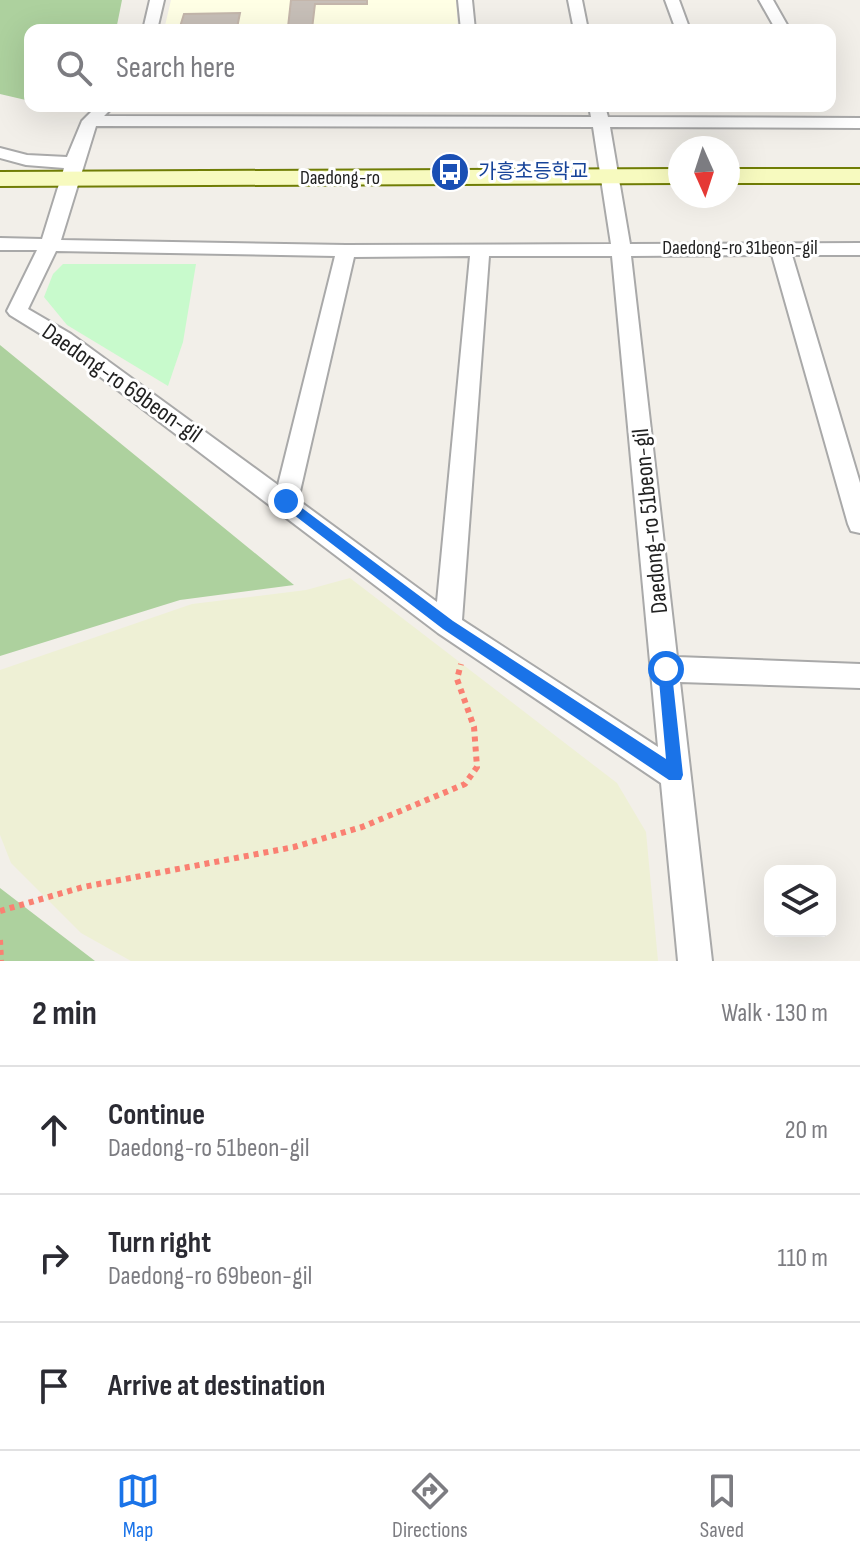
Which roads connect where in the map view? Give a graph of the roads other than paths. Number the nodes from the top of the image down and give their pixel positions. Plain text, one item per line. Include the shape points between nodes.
1 (157, 0) edge
2 (465, 0) edge
3 (575, 0) edge
4 (672, 0) edge
5 (766, 0) edge
6 (151, 24) edge
7 (467, 24) edge
8 (580, 24) edge
9 (681, 24) edge
10 (780, 24) edge
11 (100, 112) edge
12 (715, 112) edge
13 (829, 112) edge
14 (476, 114) edge
15 (599, 115) edge
16 (90, 121) junction
17 (720, 123) junction
18 (835, 123) junction
19 (860, 123) edge
20 (0, 153) edge
21 (71, 171) junction
22 (612, 176) junction
23 (668, 176) edge
24 (740, 176) edge
25 (860, 176) edge
26 (0, 179) edge
27 (0, 244) edge
28 (50, 244) junction
29 (621, 248) junction
30 (780, 248) junction
31 (860, 249) edge
32 (480, 250) junction
33 (346, 251) junction
34 (8, 311) edge
35 (286, 501) junction
36 (860, 524) edge
37 (448, 625) junction
38 (666, 669) junction
39 (860, 676) edge
40 (675, 775) junction
41 (695, 961) edge

1 - 6 street
2 - 7 street
3 - 8 street
4 - 9 street
5 - 10 street
11 - 16 street
12 - 17 street
13 - 18 street
14 - 15 street
14 - 16 street
15 - 17 street
15 - 22 street, Daedong-ro 51beon-gil
16 - 21 street, Daedong-ro 69beon-gil
17 - 18 street
18 - 19 street
20 - 21 street
21 - 22 main road, Daedong-ro
21 - 26 main road, Daedong-ro
21 - 28 street, Daedong-ro 69beon-gil
22 - 23 main road, Daedong-ro
22 - 29 street, Daedong-ro 51beon-gil
24 - 25 main road
27 - 28 street
28 - 33 street
28 - 34 street, Daedong-ro 69beon-gil
29 - 30 street, Daedong-ro 31beon-gil
29 - 32 street
29 - 38 street, Daedong-ro 51beon-gil
30 - 31 street, Daedong-ro 31beon-gil
30 - 36 street
32 - 33 street
32 - 37 street
33 - 35 street
34 - 35 street, Daedong-ro 69beon-gil via 64,339
35 - 37 street, Daedong-ro 69beon-gil
37 - 40 street, Daedong-ro 69beon-gil
38 - 39 street
38 - 40 street, Daedong-ro 51beon-gil
40 - 41 street, Daedong-ro 51beon-gil

